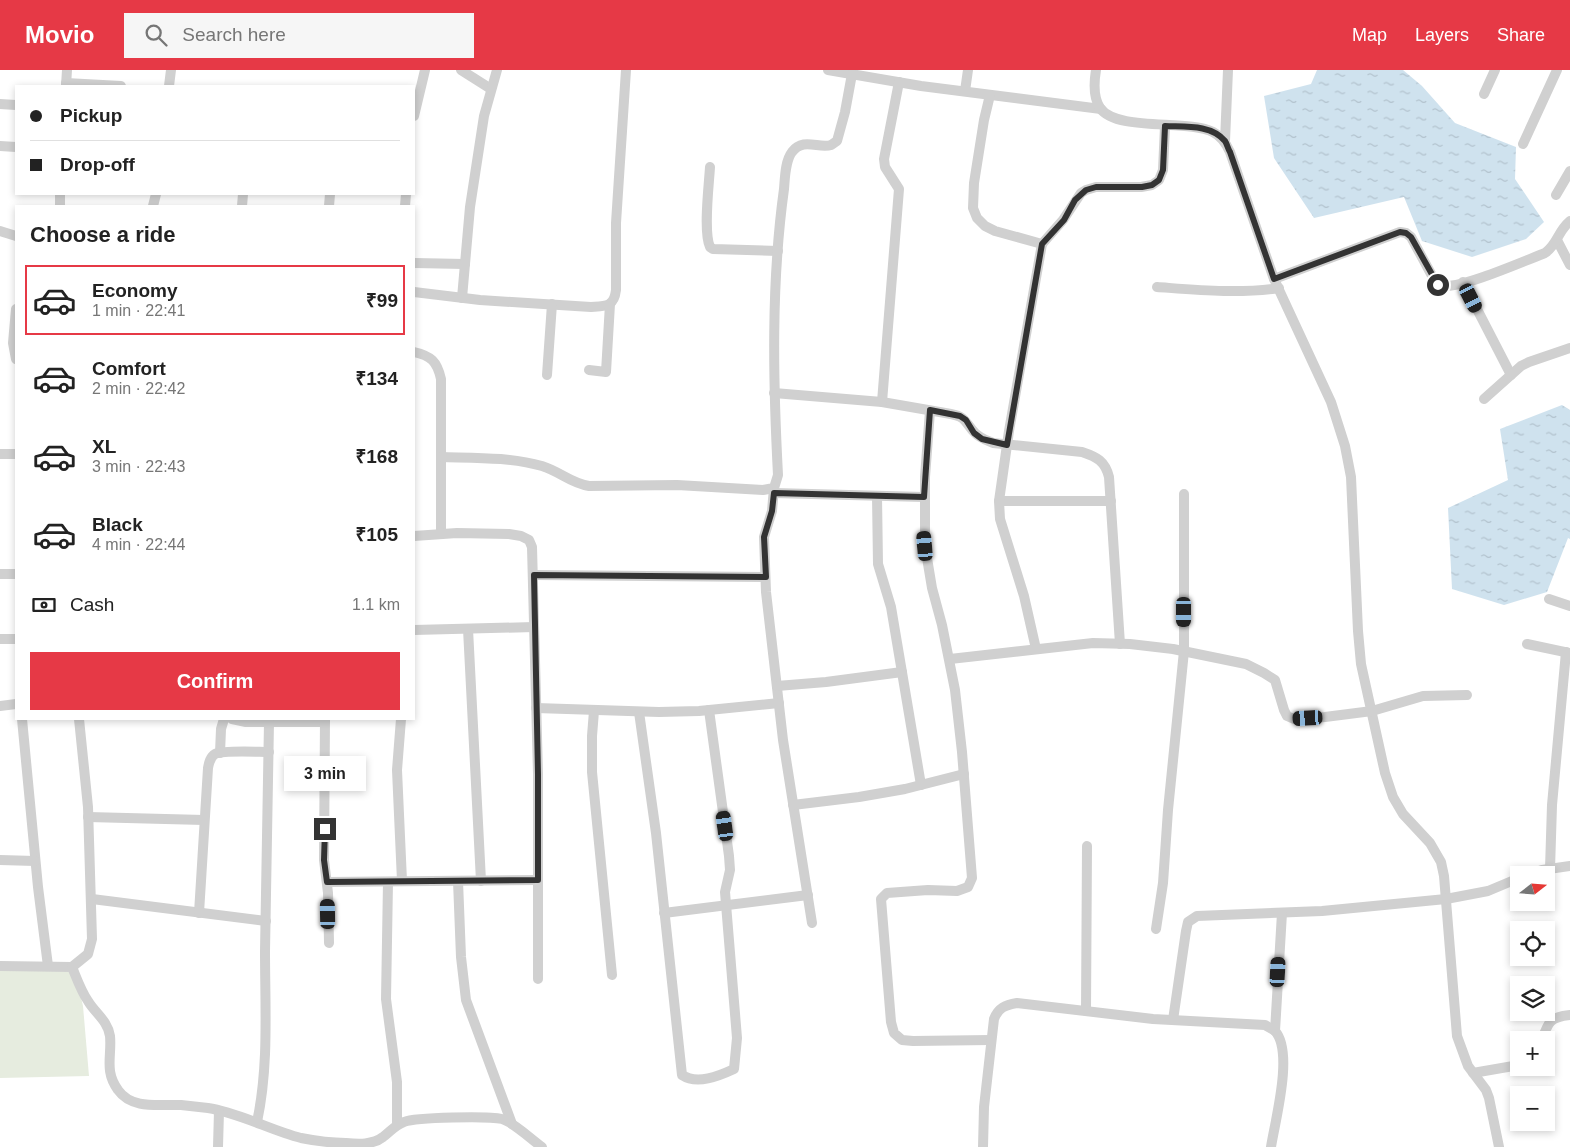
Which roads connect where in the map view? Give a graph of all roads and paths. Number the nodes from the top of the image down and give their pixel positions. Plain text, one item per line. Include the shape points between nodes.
1 (67, 70) edge
2 (171, 70) edge
3 (425, 70) edge
4 (461, 70) edge
5 (497, 70) edge
6 (626, 70) edge
7 (828, 70) edge
8 (968, 70) edge
9 (1096, 70) edge
10 (1228, 70) edge
11 (1496, 70) edge
12 (1557, 70) edge
13 (857, 73) edge
14 (899, 82) junction
15 (66, 85) edge
16 (169, 85) edge
17 (491, 89) junction
18 (964, 92) junction
19 (1484, 94) dead end
20 (990, 95) junction
21 (0, 104) edge
22 (15, 105) edge
23 (1101, 109) junction
24 (415, 112) edge
25 (1165, 126) junction
26 (1225, 141) junction
27 (1523, 144) dead end
28 (0, 146) edge
29 (15, 148) edge
30 (710, 167) dead end
31 (1570, 170) edge
32 (1556, 195) dead end
33 (1570, 221) edge
34 (0, 231) edge
35 (15, 236) edge
36 (1557, 240) junction
37 (1042, 244) junction
38 (778, 251) junction
39 (415, 263) edge
40 (465, 264) junction
41 (1570, 265) edge
42 (1463, 282) junction
43 (1277, 284) junction
44 (1157, 287) dead end
45 (415, 292) edge
46 (462, 298) junction
47 (552, 304) junction
48 (610, 304) junction
49 (15, 318) edge
50 (1570, 348) edge
51 (415, 352) edge
52 (15, 355) edge
53 (589, 370) dead end
54 (547, 375) dead end
55 (1510, 376) junction
56 (774, 393) junction
57 (1484, 399) dead end
58 (882, 402) junction
59 (930, 410) junction
60 (1007, 445) junction
61 (0, 454) edge
62 (15, 454) edge
63 (441, 457) junction
64 (774, 490) junction
65 (1184, 494) dead end
66 (877, 496) junction
67 (924, 497) junction
68 (999, 501) junction
69 (1111, 501) junction
70 (442, 534) junction
71 (415, 536) edge
72 (0, 574) edge
73 (15, 574) edge
74 (534, 575) junction
75 (766, 577) junction
76 (1549, 599) dead end
77 (1570, 606) edge
78 (534, 627) junction
79 (468, 629) junction
80 (415, 630) edge
81 (0, 638) edge
82 (15, 638) edge
83 (1120, 644) junction
84 (1527, 644) dead end
85 (1036, 649) junction
86 (1184, 651) junction
87 (1568, 652) edge
88 (950, 659) junction
89 (902, 672) junction
90 (777, 686) junction
91 (1467, 695) dead end
92 (779, 703) junction
93 (15, 704) edge
94 (0, 706) edge
95 (536, 708) junction
96 (709, 710) junction
97 (594, 711) junction
98 (1372, 711) junction
99 (639, 712) junction
100 (22, 720) edge
101 (79, 720) edge
102 (224, 720) edge
103 (237, 720) edge
104 (325, 720) edge
105 (401, 720) edge
106 (269, 722) junction
107 (268, 752) junction
108 (220, 753) junction
109 (964, 774) junction
110 (921, 785) junction
111 (793, 805) junction
112 (88, 817) junction
113 (204, 820) junction
114 (1087, 846) dead end
115 (0, 860) edge
116 (35, 861) junction
117 (1550, 866) edge
118 (1570, 866) edge
119 (1555, 868) edge
120 (538, 880) junction
121 (458, 881) junction
122 (480, 881) junction
123 (327, 882) junction
124 (388, 882) junction
125 (402, 882) junction
126 (1510, 882) edge
127 (808, 895) junction
128 (92, 899) junction
129 (1446, 899) junction
130 (727, 905) junction
131 (199, 913) junction
132 (664, 913) junction
133 (1282, 913) junction
134 (266, 921) junction
135 (812, 923) dead end
136 (1156, 929) dead end
137 (329, 944) dead end
138 (0, 966) edge
139 (48, 966) junction
140 (72, 967) junction
141 (612, 975) dead end
142 (538, 979) dead end
143 (1086, 1011) junction
144 (1570, 1016) edge
145 (1174, 1020) junction
146 (1275, 1031) junction
147 (1545, 1031) edge
148 (991, 1040) junction
149 (1510, 1067) edge
150 (1473, 1073) junction
151 (219, 1111) junction
152 (257, 1122) junction
153 (512, 1124) junction
154 (397, 1125) junction
155 (218, 1147) edge
156 (542, 1147) edge
157 (983, 1147) edge
158 (1271, 1147) edge
159 (1499, 1147) edge

1 - 15 street
2 - 16 street
3 - 24 street
4 - 17 street
5 - 17 street
6 - 48 street via 616,223 616,290
7 - 13 street
8 - 18 street
9 - 23 street via 1094,83
10 - 26 street
11 - 19 street
12 - 27 street
13 - 14 street
13 - 38 street via 837,141 830,145 800,146 791,152 781,205
14 - 18 street
14 - 58 street via 884,159 885,167 899,189
17 - 40 street via 470,207
18 - 20 street
20 - 23 street
20 - 37 street via 974,183 973,208 985,226
21 - 22 street
23 - 25 street via 1122,120
25 - 26 street via 1197,128 1212,132
25 - 37 street via 1163,170 1159,180 1142,187 1086,190
26 - 43 street
28 - 29 street
30 - 38 street via 710,247
31 - 32 street
33 - 36 street via 1561,229
34 - 35 street
36 - 41 street
36 - 42 street via 1545,253
37 - 60 street
38 - 56 street
39 - 40 street
40 - 46 street
42 - 43 street via 1438,285 1411,237 1400,232
42 - 55 street
43 - 44 street via 1252,292
43 - 98 street via 1331,402 1345,446 1351,477 1361,664
45 - 46 street
46 - 47 street
47 - 48 street via 591,307
47 - 54 street
48 - 53 street via 606,372
49 - 52 street via 12,343
50 - 55 street via 1528,362
51 - 63 street via 432,359 441,379
55 - 57 street
56 - 58 street
56 - 64 street via 778,475
58 - 59 street
59 - 60 street via 960,416 982,439
59 - 67 street
60 - 68 street
60 - 69 street via 1094,456 1107,468
61 - 62 street
63 - 64 street via 498,458 540,466 577,484 589,486 677,485
63 - 70 street
64 - 66 street
64 - 75 street via 764,537
65 - 86 street
66 - 67 street
66 - 89 street via 878,564 891,607
67 - 88 street via 925,546
68 - 69 street
68 - 85 street via 1000,519 1024,596
69 - 83 street
70 - 71 street
70 - 74 street via 521,536 529,540 532,547
72 - 73 street
74 - 75 street
74 - 78 street
75 - 90 street
76 - 77 street
78 - 79 street
78 - 95 street
79 - 80 street
79 - 122 street
81 - 82 street
83 - 85 street via 1093,643
83 - 86 street
84 - 87 street
85 - 88 street
86 - 98 street via 1246,664 1264,673 1275,680 1284,710 1294,719
86 - 136 street
87 - 117 street via 1552,805
88 - 109 street
89 - 90 street
89 - 110 street
90 - 92 street
91 - 98 street via 1423,696
92 - 96 street
92 - 111 street
93 - 94 street
95 - 97 street
95 - 120 street
96 - 99 street
96 - 130 street via 729,856 730,870 725,892
97 - 99 street
97 - 141 street via 592,772
98 - 129 street via 1393,797 1441,862
99 - 132 street
100 - 116 street
101 - 112 street
102 - 108 street
103 - 106 street
104 - 106 street
104 - 123 street via 324,860
105 - 125 street via 397,770
106 - 107 street
107 - 108 street
107 - 134 street
108 - 113 street via 210,758
109 - 110 street
109 - 148 street via 972,878 968,887 957,891 895,892 887,893 881,899 888,1002 894,1033 902,1040
110 - 111 street via 859,798
111 - 127 street
112 - 113 street
112 - 128 street
113 - 131 street
114 - 143 street
115 - 116 street
116 - 139 street
118 - 119 street
120 - 122 street
120 - 142 street
121 - 122 street
121 - 125 street
121 - 153 street via 460,957 466,1000
123 - 124 street
123 - 137 street
124 - 125 street
124 - 154 street via 386,999 397,1082
126 - 129 street via 1488,891
127 - 130 street
127 - 135 street
128 - 131 street
128 - 140 street via 92,939 88,954
129 - 133 street
129 - 150 street via 1457,1036
130 - 132 street
130 - 132 street via 736,1062 734,1069 724,1074 699,1079 688,1079 682,1075
131 - 134 street
133 - 145 street via 1197,916 1188,922
133 - 146 street
134 - 152 street via 264,1077
138 - 139 street
139 - 140 street
140 - 151 street via 87,1001 110,1034 109,1063 118,1091 143,1105 183,1105
143 - 145 street
143 - 148 street via 1017,1003 1006,1005 996,1012
144 - 147 street via 1552,1019
145 - 146 street via 1249,1023 1265,1025
146 - 158 street via 1281,1044 1283,1077
148 - 157 street
149 - 150 street
150 - 159 street via 1489,1098
151 - 152 street
151 - 155 street
152 - 154 street via 300,1138 346,1144 381,1139
153 - 154 street via 503,1119 488,1118 416,1120
153 - 156 street

